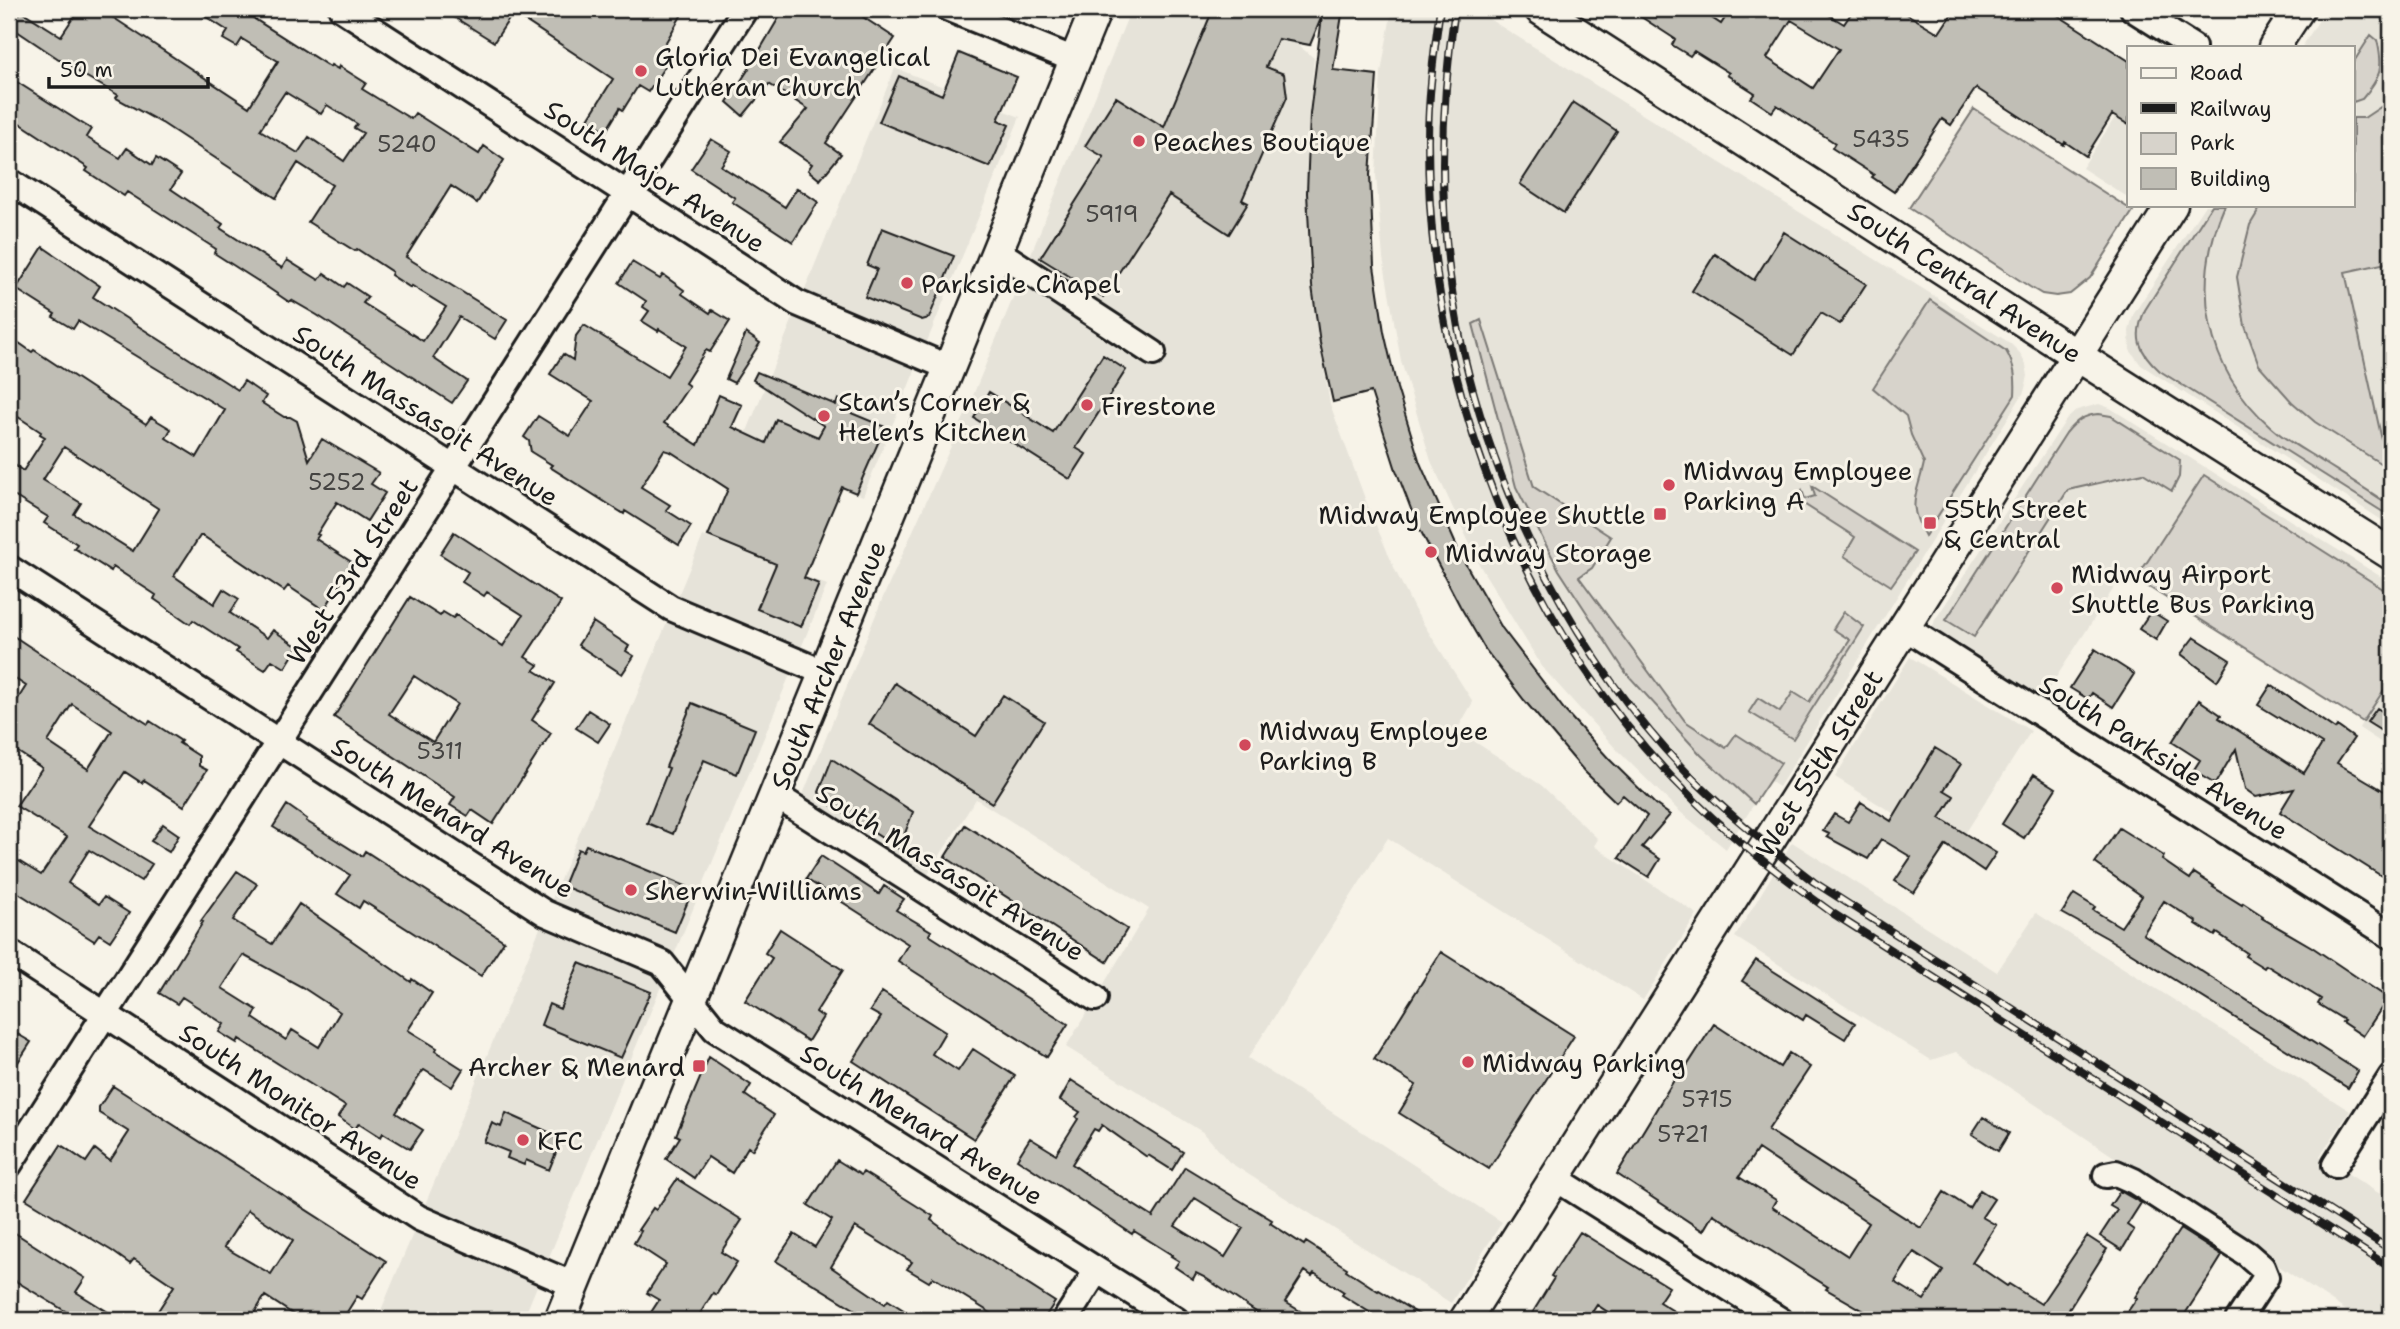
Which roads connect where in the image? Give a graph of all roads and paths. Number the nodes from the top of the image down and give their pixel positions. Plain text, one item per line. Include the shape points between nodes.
1 (342, 9) edge
2 (745, 9) edge
3 (949, 9) edge
4 (1096, 9) edge
5 (1540, 9) edge
6 (2133, 9) edge
7 (2299, 9) edge
8 (2191, 46) edge
9 (2275, 46) edge
10 (1076, 60) junction
11 (9, 181) edge
12 (626, 194) junction
13 (2171, 206) edge
14 (997, 251) junction
15 (1153, 353) dead end
16 (2076, 355) junction
17 (950, 368) junction
18 (453, 468) junction
19 (2391, 554) edge
20 (9, 568) edge
21 (1904, 627) junction
22 (825, 673) junction
23 (278, 743) junction
24 (775, 795) junction
25 (2391, 936) edge
26 (9, 953) edge
27 (692, 998) junction
28 (1095, 998) dead end
29 (105, 1014) junction
30 (2391, 1077) edge
31 (9, 1165) edge
32 (2335, 1165) dead end
33 (2106, 1175) dead end
34 (1555, 1178) junction
35 (1097, 1270) junction
36 (575, 1285) junction
37 (560, 1320) edge
38 (1065, 1320) edge
39 (1176, 1320) edge
40 (1465, 1320) edge
41 (1780, 1320) edge
42 (2238, 1320) edge

1 - 12 street, South Major Avenue
2 - 12 street, West 53rd Street
3 - 10 street
4 - 10 main road, South Archer Avenue
5 - 16 main road, South Central Avenue
6 - 8 street
7 - 9 main road
10 - 14 main road, South Archer Avenue
11 - 18 street, South Massasoit Avenue
12 - 17 street, South Major Avenue via 797,303
12 - 18 street, West 53rd Street
13 - 16 main road, West 55th Street
14 - 15 street
14 - 17 main road, South Archer Avenue
16 - 19 main road, South Central Avenue
16 - 21 main road, West 55th Street
17 - 22 main road, South Archer Avenue
18 - 22 street, South Massasoit Avenue via 671,608
18 - 23 street, West 53rd Street
20 - 23 street, South Menard Avenue
21 - 25 street, South Parkside Avenue
21 - 34 main road, West 55th Street
22 - 24 main road, South Archer Avenue
23 - 27 street, South Menard Avenue via 545,913 662,962
23 - 29 street, West 53rd Street
24 - 27 main road, South Archer Avenue
24 - 28 street, South Massasoit Avenue
26 - 29 street, South Monitor Avenue
27 - 35 street, South Menard Avenue via 715,1029
27 - 36 main road, South Archer Avenue
29 - 31 street, West 53rd Street
29 - 36 street, South Monitor Avenue via 419,1218
30 - 32 street
33 - 42 street via 2134,1181 2262,1267 2266,1277
34 - 40 main road, West 55th Street
34 - 41 street
35 - 38 street
35 - 39 street, South Menard Avenue
36 - 37 main road, South Archer Avenue

